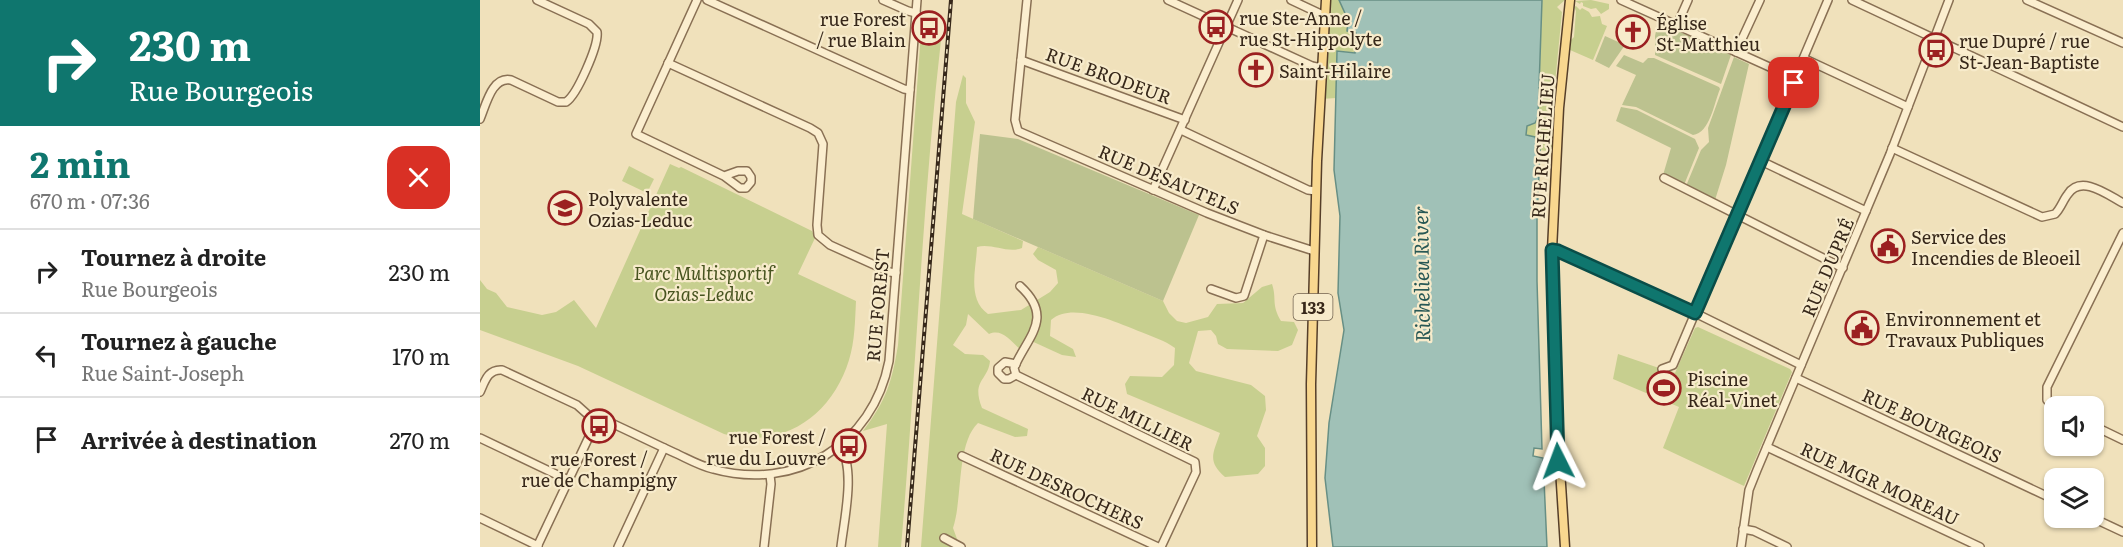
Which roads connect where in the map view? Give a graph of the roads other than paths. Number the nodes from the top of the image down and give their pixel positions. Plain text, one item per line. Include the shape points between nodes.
1 (537, 0) edge
2 (697, 0) edge
3 (707, 0) edge
4 (883, 0) edge
5 (917, 0) edge
6 (1027, 0) edge
7 (1168, 0) edge
8 (1238, 0) edge
9 (1291, 0) edge
10 (1326, 0) edge
11 (1570, 0) edge
12 (1621, 0) edge
13 (1688, 0) edge
14 (1760, 0) edge
15 (1828, 0) edge
16 (1852, 0) edge
17 (1949, 0) edge
18 (2027, 0) edge
19 (916, 13) junction
20 (1325, 16) junction
21 (1677, 25) junction
22 (1226, 27) junction
23 (1935, 39) junction
24 (2123, 43) edge
25 (1736, 52) junction
26 (1805, 59) junction
27 (1022, 60) junction
28 (669, 63) junction
29 (1320, 68) junction
30 (1796, 79) junction
31 (910, 90) junction
32 (1908, 107) junction
33 (480, 119) edge
34 (1185, 120) junction
35 (2123, 127) edge
36 (1181, 130) junction
37 (1893, 148) junction
38 (1761, 161) junction
39 (724, 176) dead end
40 (1664, 178) dead end
41 (1153, 190) junction
42 (1316, 191) junction
43 (2123, 203) edge
44 (1866, 211) junction
45 (1737, 216) junction
46 (2123, 233) edge
47 (1264, 235) junction
48 (2119, 249) edge
49 (1552, 250) junction
50 (1314, 251) junction
51 (1843, 268) junction
52 (896, 273) junction
53 (1020, 286) dead end
54 (1211, 290) dead end
55 (1695, 313) junction
56 (1016, 364) junction
57 (1802, 365) junction
58 (1662, 369) dead end
59 (1016, 375) junction
60 (1796, 378) junction
61 (480, 392) edge
62 (2047, 396) edge
63 (596, 422) junction
64 (2104, 431) edge
65 (480, 438) edge
66 (2123, 440) edge
67 (840, 446) junction
68 (1767, 447) junction
69 (664, 448) junction
70 (962, 456) dead end
71 (770, 475) junction
72 (568, 480) junction
73 (2044, 495) edge
74 (480, 518) edge
75 (2104, 523) edge
76 (1743, 529) junction
77 (2123, 532) edge
78 (944, 538) dead end
79 (537, 546) edge
80 (618, 547) edge
81 (764, 547) edge
82 (841, 547) edge
83 (961, 547) edge
84 (1160, 547) edge
85 (1312, 547) edge
86 (1565, 547) edge
87 (1741, 547) edge
88 (1787, 547) edge
89 (1980, 547) edge

1 - 33 street via 589,24 597,32 596,44 574,94 564,102 552,100 501,80
2 - 28 street
3 - 31 street
4 - 19 street
5 - 19 street, RUE FOREST
6 - 27 street
7 - 22 street
8 - 22 street
9 - 20 street
10 - 20 main road, 133
11 - 49 main road, RUE RICHELIEU via 1559,108
12 - 21 street
13 - 21 street
14 - 25 street
15 - 26 street
16 - 23 street
17 - 23 street, RUE DUPRÉ
18 - 24 street
19 - 31 street, RUE FOREST
20 - 29 main road, 133
21 - 25 street
22 - 29 street
22 - 34 street
23 - 32 street, RUE DUPRÉ
23 - 35 street
25 - 30 street
26 - 30 street
26 - 32 street
27 - 34 street, RUE BRODEUR
27 - 41 street, RUE DESAUTELS via 1016,127 1021,133
28 - 39 street via 636,134
28 - 52 street via 818,134 823,144 818,236
29 - 42 main road, 133
30 - 38 street
31 - 52 street, RUE FOREST
32 - 37 street, RUE DUPRÉ
34 - 36 street
36 - 41 street
36 - 42 street
37 - 43 street via 2039,217 2055,214 2069,191 2080,185
37 - 44 street, RUE DUPRÉ
38 - 44 street
38 - 45 street
40 - 45 street
41 - 47 street, RUE DESAUTELS
42 - 50 main road, 133
44 - 51 street, RUE DUPRÉ
45 - 51 street
45 - 55 street
46 - 48 street
47 - 50 street, RUE DESAUTELS
47 - 54 street via 1244,296 1236,298
48 - 62 street via 2047,387
49 - 55 street
49 - 86 main road, RUE RICHELIEU via 1555,390
50 - 85 main road, 133
51 - 57 street, RUE DUPRÉ
52 - 67 street, RUE FOREST via 885,376 873,405
53 - 56 street, RUE MILLIER via 1035,305 1036,326
55 - 57 street
55 - 58 street via 1673,364
56 - 59 street
56 - 59 street, RUE MILLIER via 1005,362 998,373 1004,379
57 - 60 street, RUE DUPRÉ
59 - 84 street, RUE MILLIER via 1195,462 1196,471
60 - 68 street, RUE DUPRÉ
60 - 73 street, RUE BOURGEOIS
61 - 63 street, RUE FOREST via 488,375 494,370 505,371 577,405
63 - 69 street, RUE FOREST via 609,422
63 - 72 street
64 - 66 street
65 - 72 street
67 - 71 street, RUE FOREST via 806,465
67 - 82 street via 847,471
68 - 76 street, RUE DUPRÉ via 1749,490
68 - 89 street, RUE MGR MOREAU
69 - 71 street, RUE FOREST via 715,470
69 - 80 street
70 - 84 street, RUE DESROCHERS
71 - 81 street
72 - 79 street
74 - 79 street
75 - 77 street
76 - 87 street, RUE DUPRÉ
76 - 88 street
78 - 83 street

